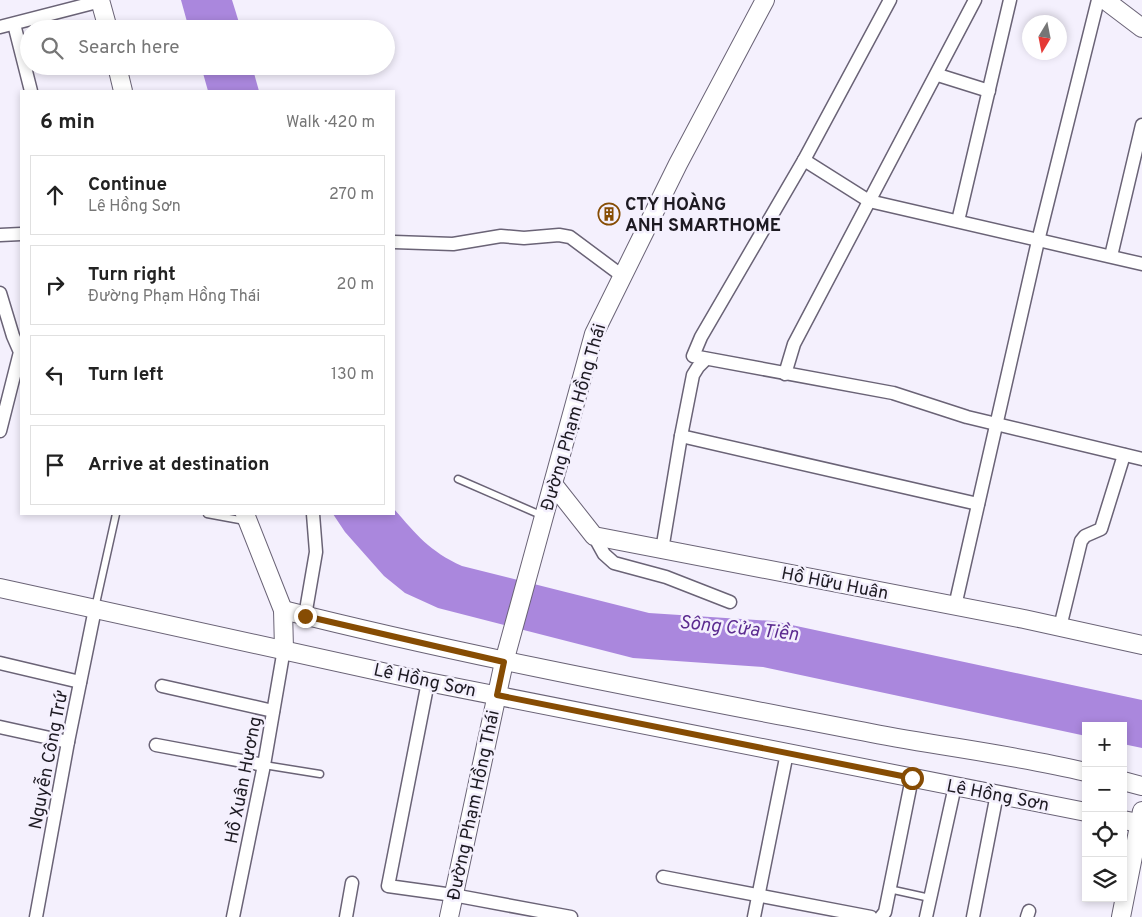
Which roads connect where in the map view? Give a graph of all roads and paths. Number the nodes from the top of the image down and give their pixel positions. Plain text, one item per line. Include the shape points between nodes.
1 (765, 0) edge
2 (890, 0) edge
3 (976, 0) edge
4 (1010, 0) edge
5 (1098, 0) edge
6 (1105, 0) edge
7 (101, 1) edge
8 (29, 20) edge
9 (106, 20) edge
10 (20, 22) edge
11 (14, 24) junction
12 (0, 27) edge
13 (1142, 28) edge
14 (20, 48) edge
15 (27, 75) edge
16 (119, 75) edge
17 (938, 75) junction
18 (31, 90) edge
19 (123, 90) edge
20 (989, 91) junction
21 (1142, 124) edge
22 (804, 160) junction
23 (869, 202) junction
24 (958, 221) junction
25 (20, 234) edge
26 (0, 235) edge
27 (1038, 241) junction
28 (395, 242) edge
29 (1111, 256) junction
30 (1142, 264) edge
31 (621, 275) junction
32 (0, 294) edge
33 (0, 332) edge
34 (17, 337) edge
35 (706, 358) junction
36 (785, 374) junction
37 (997, 424) junction
38 (0, 431) edge
39 (681, 436) junction
40 (1124, 455) junction
41 (1142, 459) edge
42 (458, 479) dead end
43 (553, 484) junction
44 (978, 504) junction
45 (116, 515) edge
46 (217, 515) edge
47 (313, 515) edge
48 (544, 516) junction
49 (247, 518) edge
50 (594, 536) junction
51 (662, 550) junction
52 (0, 588) edge
53 (730, 602) dead end
54 (955, 606) junction
55 (95, 609) junction
56 (283, 610) junction
57 (305, 616) junction
58 (1060, 627) junction
59 (1142, 645) edge
60 (284, 649) junction
61 (504, 662) junction
62 (0, 663) edge
63 (80, 682) junction
64 (428, 682) junction
65 (162, 686) dead end
66 (497, 695) junction
67 (274, 711) junction
68 (0, 727) edge
69 (68, 742) junction
70 (156, 745) dead end
71 (787, 753) junction
72 (264, 765) junction
73 (1082, 771) edge
74 (320, 774) dead end
75 (912, 778) junction
76 (1127, 782) edge
77 (955, 786) junction
78 (1142, 786) edge
79 (997, 794) junction
80 (1082, 811) edge
81 (1135, 818) edge
82 (663, 877) dead end
83 (352, 883) dead end
84 (888, 889) junction
85 (453, 895) junction
86 (759, 895) junction
87 (930, 898) junction
88 (36, 917) edge
89 (233, 917) edge
90 (346, 917) edge
91 (449, 917) edge
92 (571, 917) edge
93 (754, 917) edge
94 (871, 917) edge
95 (882, 917) edge
96 (926, 917) edge
97 (973, 917) edge
98 (1121, 917) edge

1 - 31 street, Đường Phạm Hồng Thái
2 - 22 street
3 - 17 street
4 - 20 street
5 - 27 street
6 - 13 street
7 - 8 street
7 - 9 street
10 - 11 street
11 - 12 street
11 - 14 street
15 - 18 street
16 - 19 street
17 - 20 street
17 - 23 street
20 - 24 street
21 - 29 street
22 - 23 street
22 - 35 street via 701,337 694,356
23 - 24 street
23 - 36 street via 794,344
24 - 27 street
25 - 26 street
27 - 29 street
27 - 37 street
28 - 31 street via 453,244 501,236 570,236
29 - 30 street
31 - 43 street, Đường Phạm Hồng Thái via 594,334
32 - 34 street
33 - 34 street
34 - 38 street via 20,352
35 - 36 street
35 - 39 street via 693,375
36 - 37 street via 893,393
37 - 40 street
37 - 44 street
39 - 44 street
39 - 51 street
40 - 41 street
40 - 58 street via 1102,529 1081,541
42 - 48 lane
43 - 48 street, Đường Phạm Hồng Thái
43 - 50 street
44 - 54 street
45 - 55 lane
46 - 49 lane
47 - 57 street via 316,552
48 - 61 street, Đường Phạm Hồng Thái
49 - 56 street
50 - 51 street, Hồ Hữu Huân
50 - 53 street via 604,554 614,563 666,576
51 - 54 street, Hồ Hữu Huân
52 - 55 street, Lê Hồng Sơn
54 - 58 street, Hồ Hữu Huân
55 - 60 street, Lê Hồng Sơn
55 - 63 street, Nguyễn Công Trứ
56 - 57 street
56 - 60 street
57 - 61 street
58 - 59 street, Hồ Hữu Huân
60 - 64 street, Lê Hồng Sơn
60 - 67 street, Hồ Xuân Hương
61 - 66 street, Đường Phạm Hồng Thái
61 - 73 street
62 - 63 street
63 - 69 street, Nguyễn Công Trứ
64 - 66 street, Lê Hồng Sơn
64 - 85 street via 388,886
65 - 67 street
66 - 71 street, Lê Hồng Sơn
66 - 85 street, Đường Phạm Hồng Thái
67 - 72 street, Hồ Xuân Hương
68 - 69 street
69 - 88 street, Nguyễn Công Trứ
70 - 72 street
71 - 75 street, Lê Hồng Sơn
71 - 86 street
72 - 74 lane
72 - 89 street, Hồ Xuân Hương
75 - 77 street, Lê Hồng Sơn
75 - 84 street
76 - 78 street
77 - 79 street, Lê Hồng Sơn
77 - 87 street
79 - 80 street, Lê Hồng Sơn
79 - 97 street
81 - 98 street
82 - 86 street
83 - 90 street
84 - 87 lane
84 - 95 street
85 - 91 street, Đường Phạm Hồng Thái
85 - 92 street
86 - 93 street
86 - 94 street
87 - 96 street

